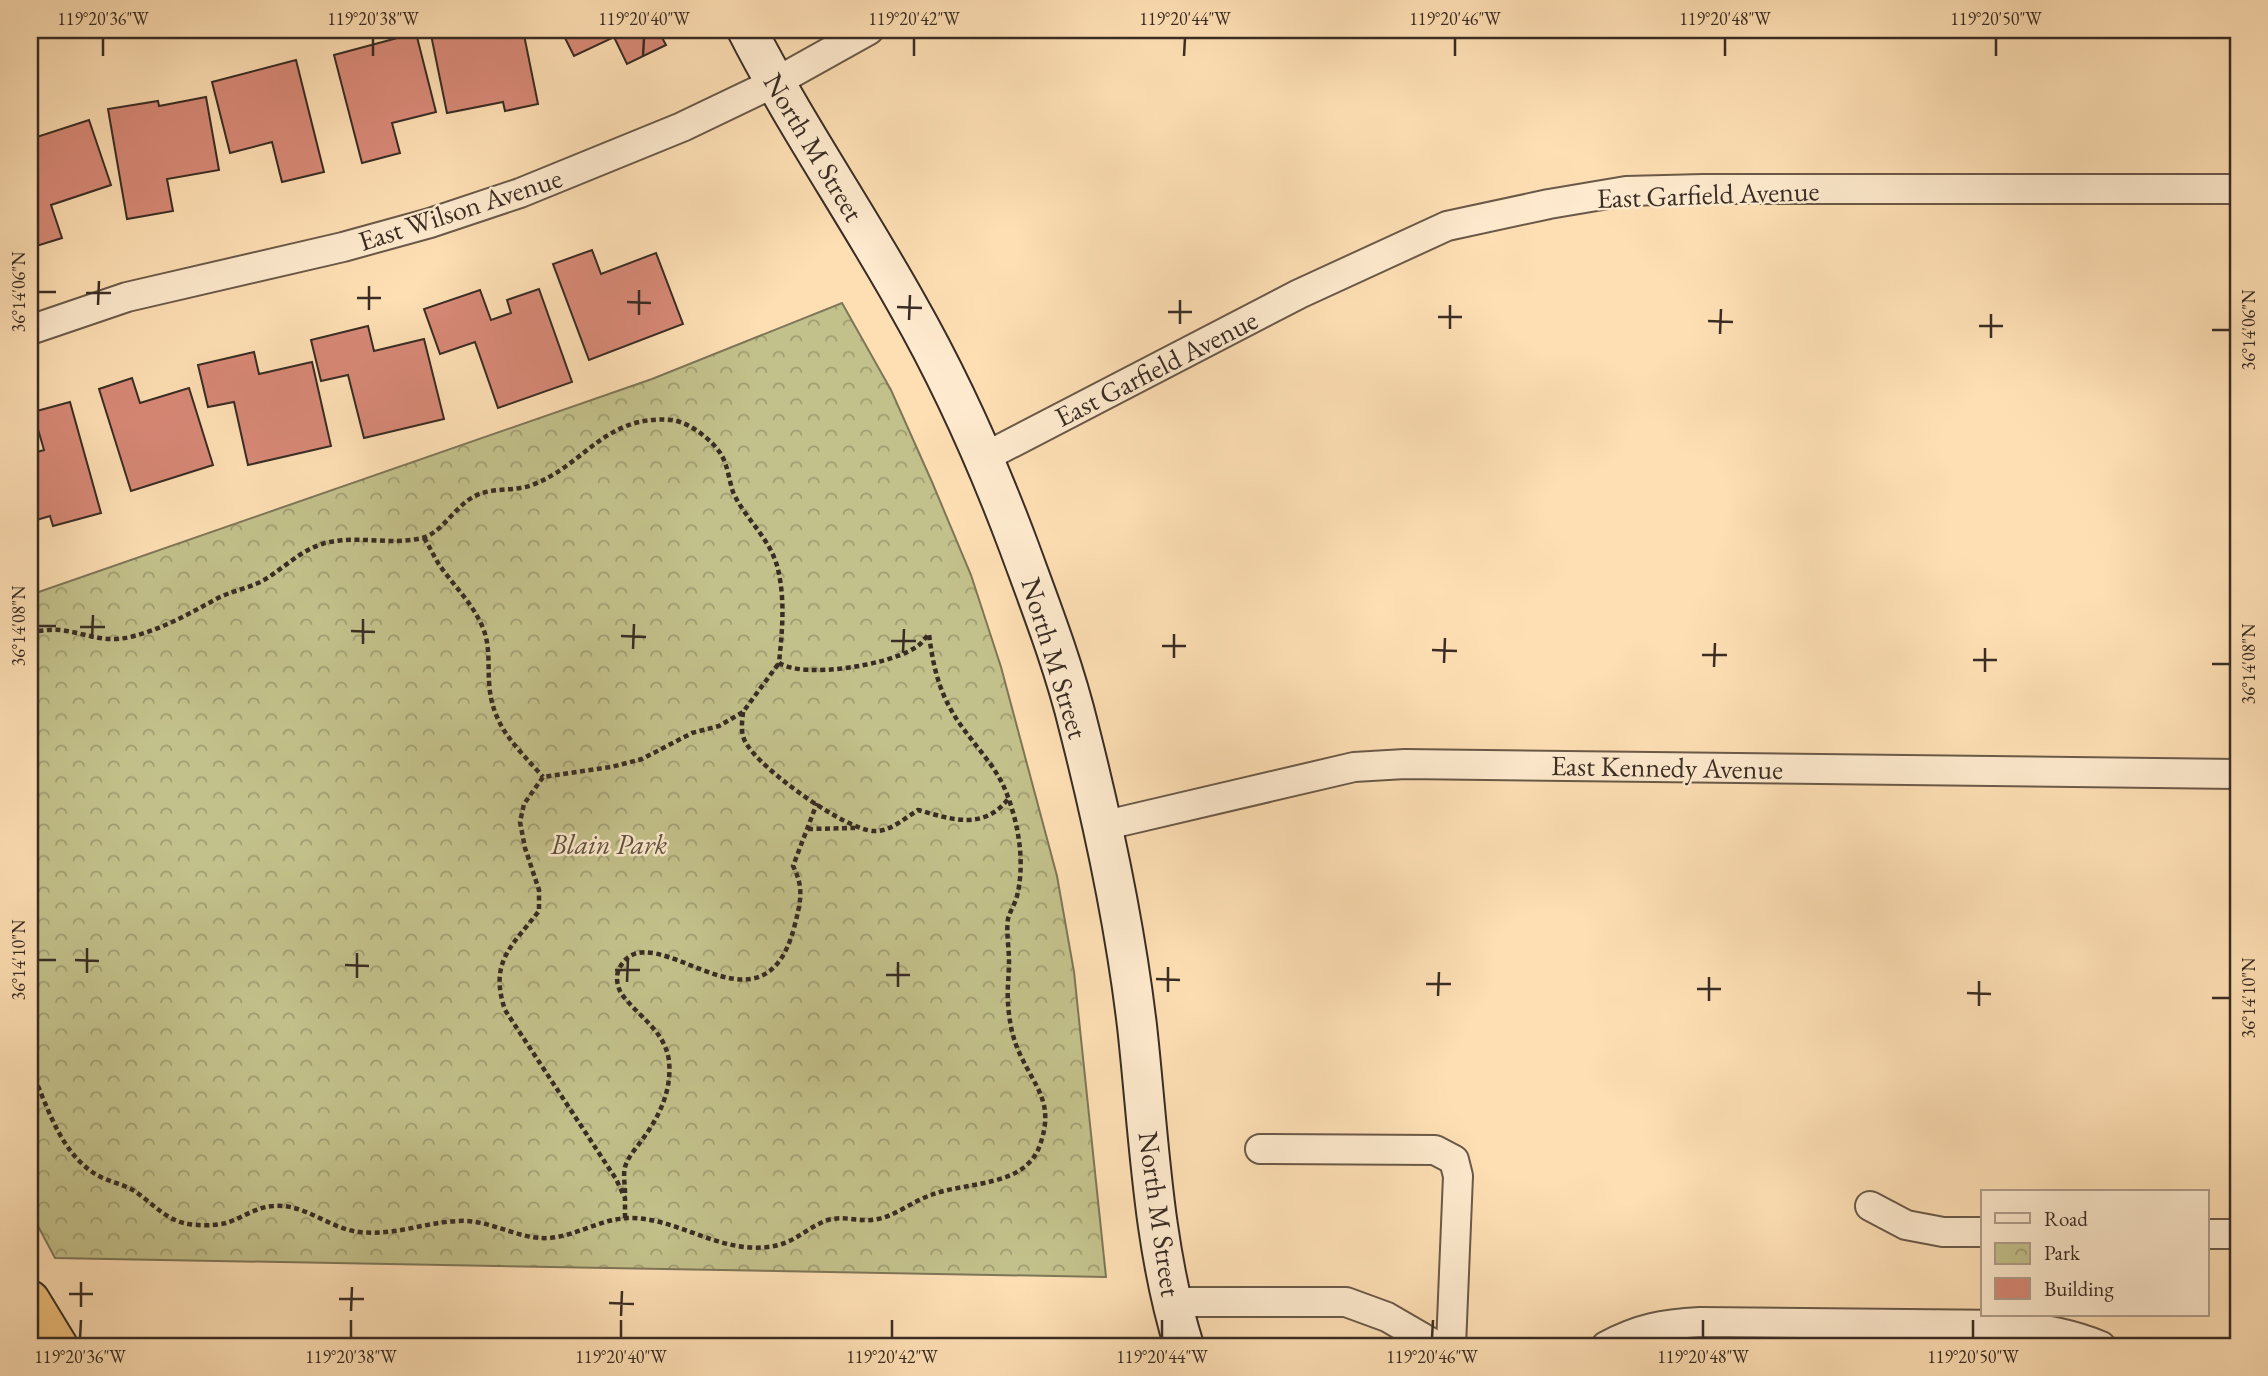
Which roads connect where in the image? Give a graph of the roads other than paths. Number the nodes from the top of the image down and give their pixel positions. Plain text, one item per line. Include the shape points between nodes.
1 (747, 30) edge
2 (869, 30) edge
3 (774, 83) junction
4 (2238, 189) edge
5 (30, 330) edge
6 (983, 458) junction
7 (2238, 774) edge
8 (1102, 826) junction
9 (1260, 1149) dead end
10 (1870, 1206) dead end
11 (1981, 1232) edge
12 (2208, 1234) edge
13 (2238, 1234) edge
14 (30, 1300) edge
15 (1172, 1302) junction
16 (58, 1346) edge
17 (1184, 1346) edge
18 (1437, 1346) edge
19 (1451, 1346) edge
20 (1606, 1346) edge
21 (2101, 1346) edge

1 - 3 street, North M Street
2 - 3 street, East Wilson Avenue
3 - 5 street, East Wilson Avenue via 682,127 482,206 342,247 127,297
3 - 6 street, North M Street via 908,305
4 - 6 street, East Garfield Avenue via 1626,191 1447,226 1299,294
6 - 8 street, North M Street via 1042,605
7 - 8 street, East Kennedy Avenue via 1405,764 1354,767
8 - 15 street, North M Street via 1131,979 1155,1206
9 - 19 street via 1435,1150 1454,1160 1458,1175
10 - 11 street via 1906,1225 1943,1232
12 - 13 street
14 - 16 highway
15 - 17 street, North M Street
15 - 18 street via 1346,1302 1387,1317
20 - 21 street via 1661,1324 1742,1322 2011,1325 2059,1332

